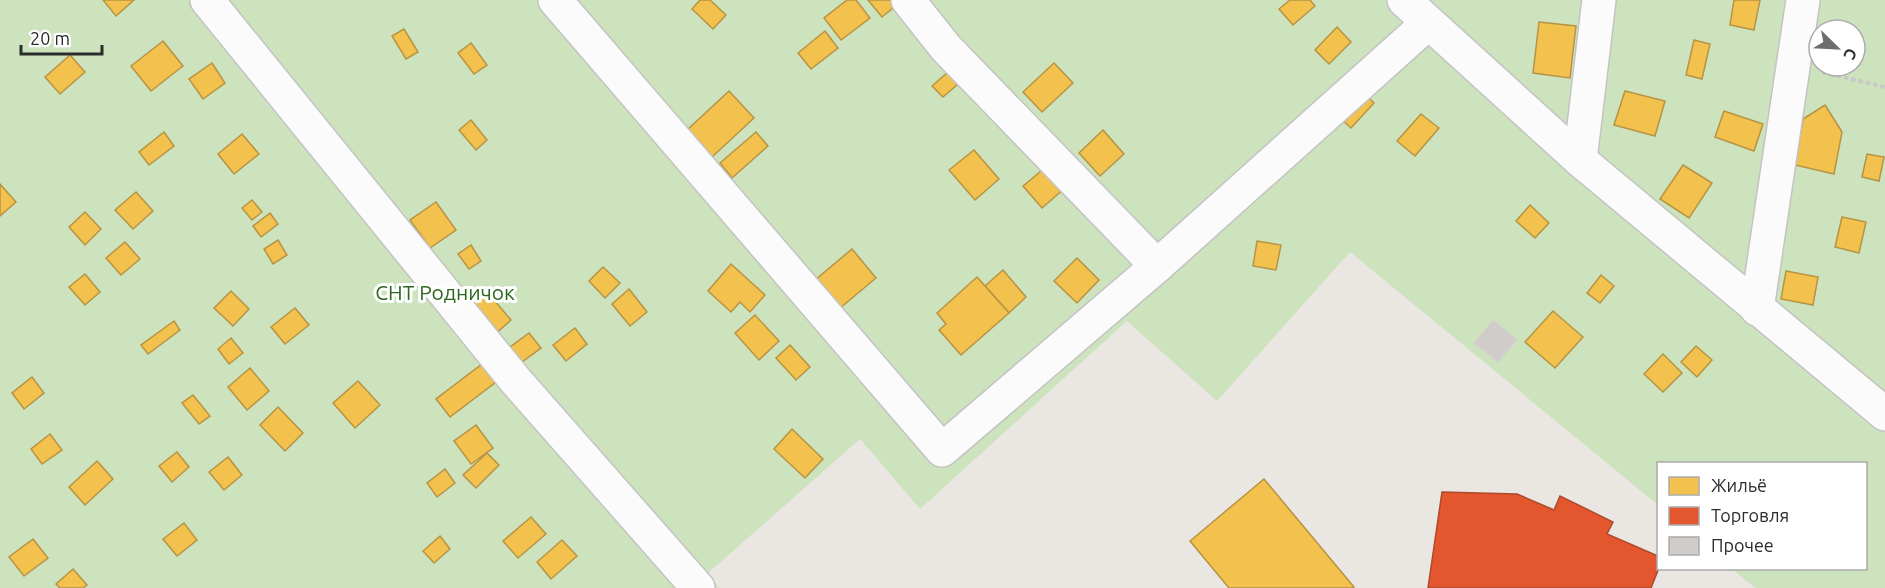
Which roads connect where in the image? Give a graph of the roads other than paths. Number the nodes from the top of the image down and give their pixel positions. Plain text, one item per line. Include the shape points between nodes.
1 (207, 0) edge
2 (555, 0) edge
3 (908, 0) edge
4 (1404, 0) edge
5 (1599, 0) edge
6 (1803, 0) edge
7 (1427, 24) junction
8 (1580, 160) junction
9 (1157, 266) junction
10 (1756, 309) junction
11 (1885, 414) edge
12 (698, 588) edge

1 - 12 street via 516,381
2 - 9 street via 942,450
3 - 9 street via 946,48
4 - 7 street
5 - 8 street
6 - 10 street
7 - 8 street
7 - 9 street
8 - 10 street
10 - 11 street

